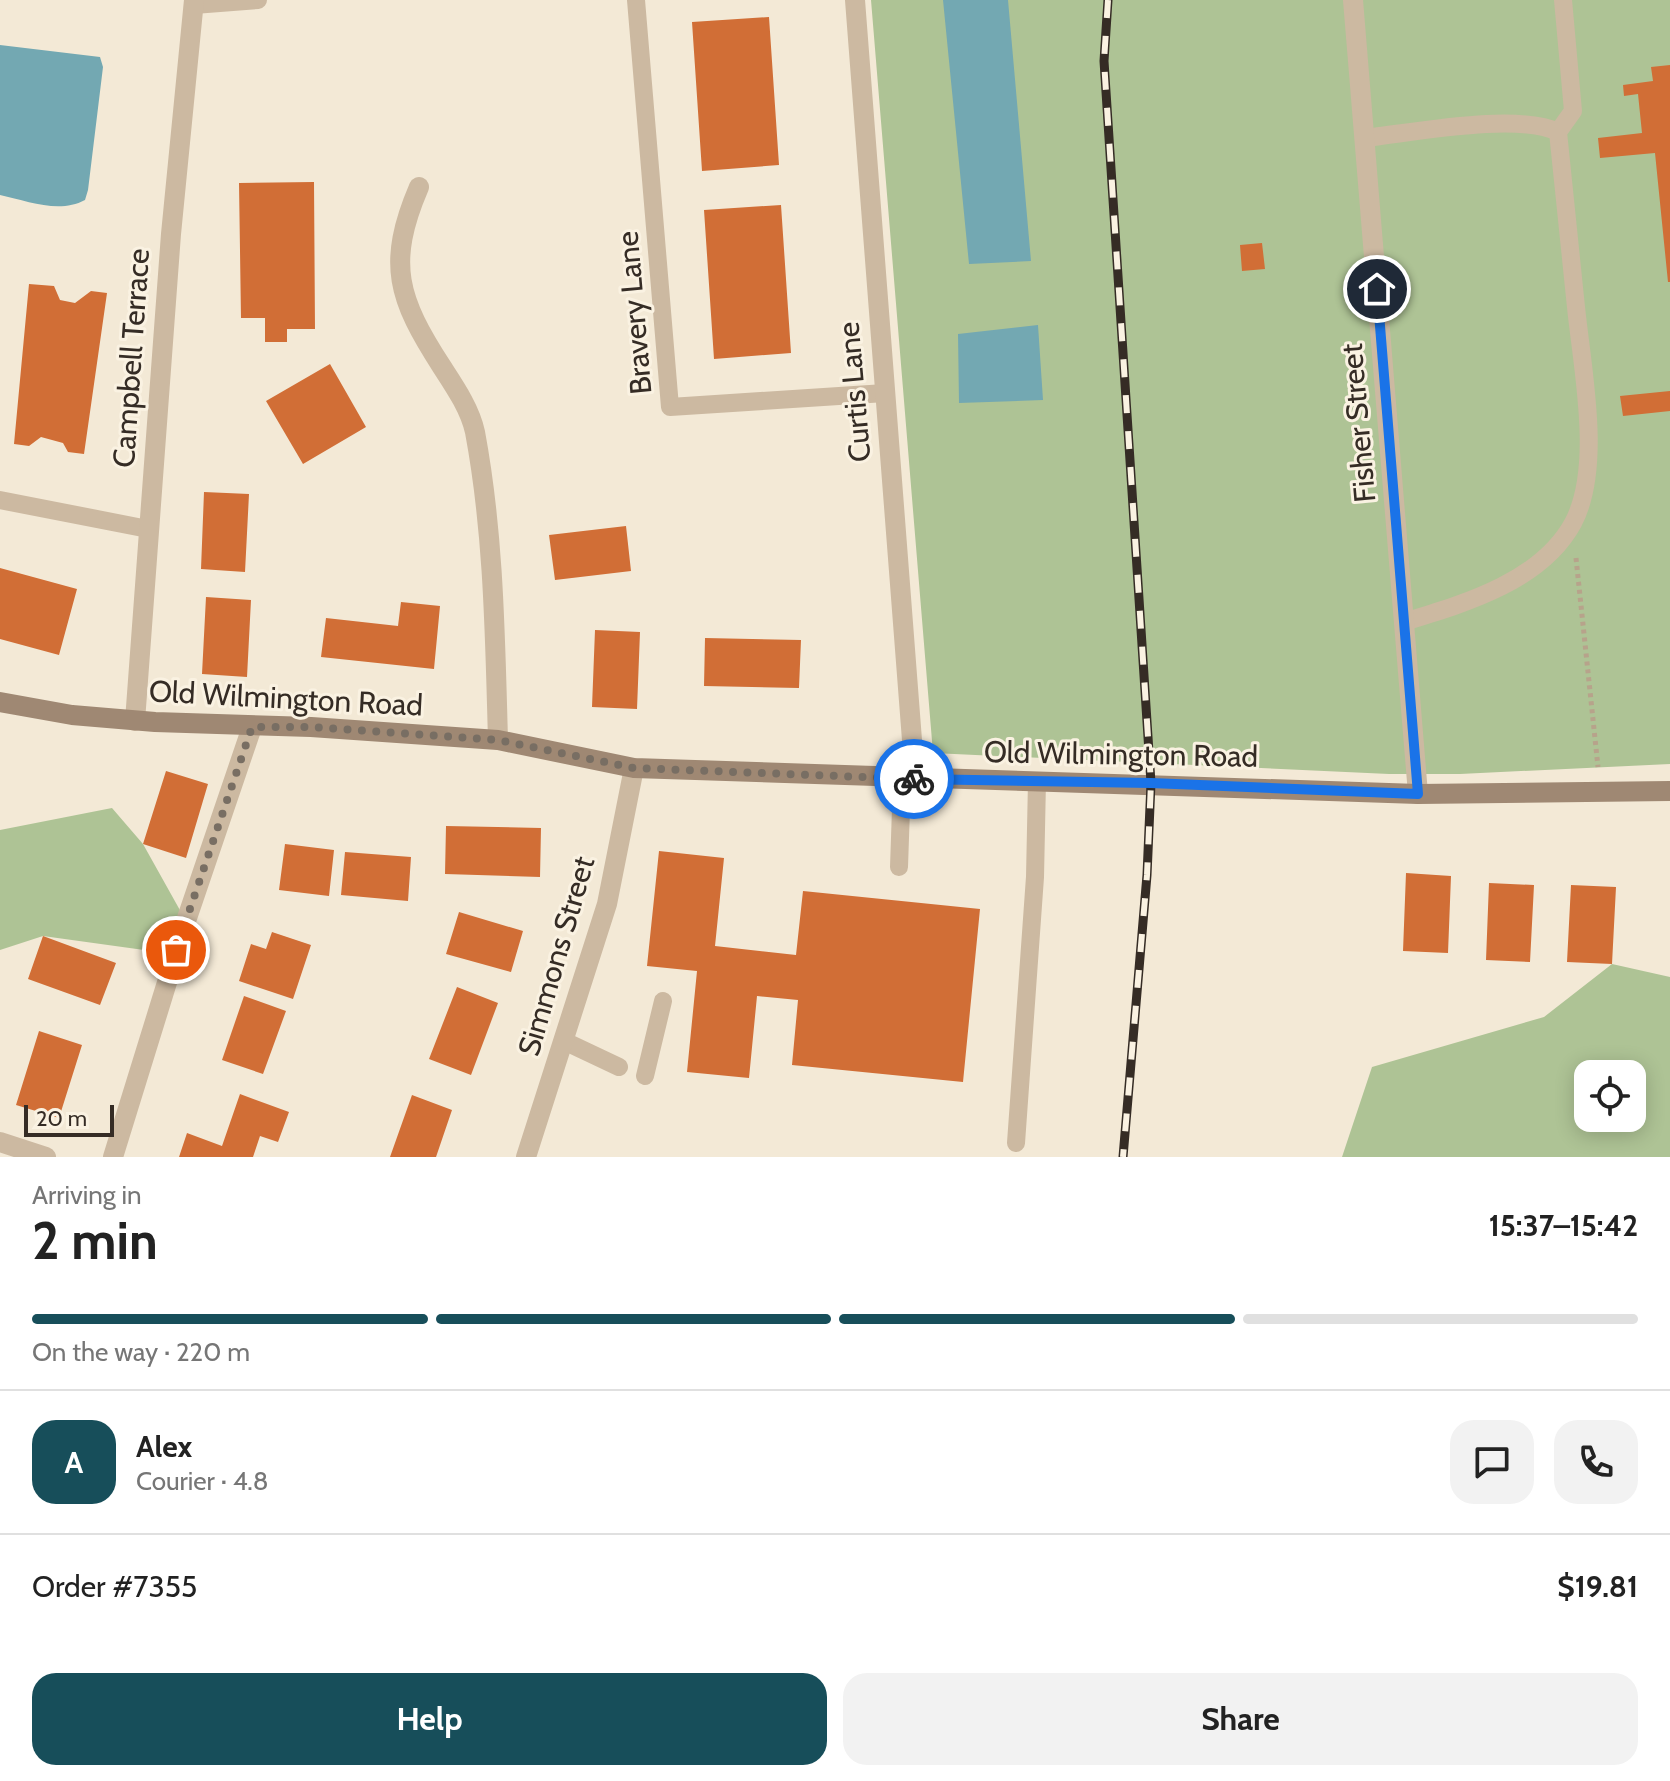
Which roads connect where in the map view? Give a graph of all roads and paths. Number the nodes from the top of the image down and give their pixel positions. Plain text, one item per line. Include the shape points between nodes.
1 (258, 0) edge
2 (636, 0) edge
3 (855, 0) edge
4 (1353, 0) edge
5 (1563, 0) edge
6 (194, 3) edge
7 (1558, 132) junction
8 (1364, 138) junction
9 (419, 187) dead end
10 (885, 393) junction
11 (0, 500) edge
12 (1573, 523) junction
13 (148, 529) junction
14 (1404, 622) junction
15 (0, 702) edge
16 (135, 721) junction
17 (252, 727) junction
18 (498, 740) junction
19 (634, 768) junction
20 (908, 779) junction
21 (1037, 781) junction
22 (1670, 791) edge
23 (1600, 792) junction
24 (1418, 794) junction
25 (899, 867) dead end
26 (663, 1001) dead end
27 (564, 1041) junction
28 (619, 1067) dead end
29 (645, 1076) dead end
30 (0, 1142) edge
31 (1016, 1143) dead end
32 (46, 1157) edge
33 (113, 1157) edge
34 (526, 1157) edge

1 - 6 lane
2 - 10 lane, Bravery Lane via 670,407
3 - 10 street, Curtis Lane
4 - 8 street, Fisher Street
5 - 7 lane via 1573,111
6 - 13 street, Campbell Terrace
7 - 8 lane via 1542,125 1484,126
7 - 12 lane via 1586,414 1587,481
8 - 14 street, Fisher Street
9 - 18 street via 402,225 400,267 407,310 460,394 474,427 494,570
10 - 20 street, Curtis Lane
11 - 13 lane
12 - 14 lane via 1518,577 1464,603
12 - 23 path
13 - 16 street, Campbell Terrace
14 - 24 street, Fisher Street
15 - 16 main road, Old Wilmington Road
16 - 17 main road, Old Wilmington Road
17 - 18 main road, Old Wilmington Road
17 - 33 street
18 - 19 main road, Old Wilmington Road
19 - 20 main road, Old Wilmington Road
19 - 27 street, Simmons Street via 607,904
20 - 21 main road, Old Wilmington Road
20 - 25 lane
21 - 24 main road, Old Wilmington Road
21 - 31 lane
22 - 23 main road, Old Wilmington Road
23 - 24 main road, Old Wilmington Road
26 - 29 lane
27 - 28 lane
27 - 34 street, Simmons Street
30 - 32 street

